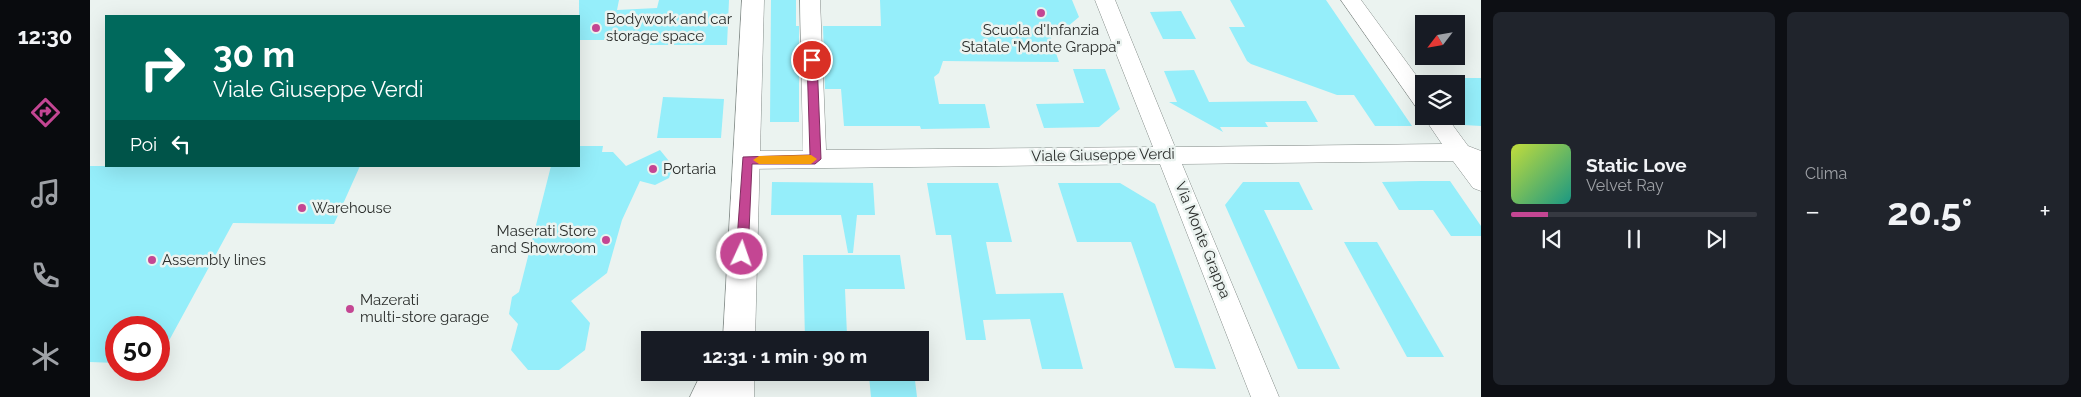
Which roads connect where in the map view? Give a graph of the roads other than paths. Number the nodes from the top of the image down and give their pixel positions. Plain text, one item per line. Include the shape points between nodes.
1 (753, 0) edge
2 (810, 0) edge
3 (1105, 0) edge
4 (1351, 0) edge
5 (1415, 89) edge
6 (1444, 125) edge
7 (1474, 153) edge
8 (1168, 154) junction
9 (815, 159) junction
10 (747, 160) junction
11 (1481, 182) edge
12 (737, 331) edge
13 (714, 381) edge
14 (738, 381) edge
15 (706, 397) edge
16 (738, 397) edge
17 (1265, 397) edge

1 - 10 main road
2 - 9 street
3 - 8 street, Via Monte Grappa
4 - 5 street
6 - 7 street
7 - 8 street, Viale Giuseppe Verdi
7 - 11 street
8 - 9 street, Viale Giuseppe Verdi
8 - 17 street, Via Monte Grappa
9 - 10 street, Viale Giuseppe Verdi
10 - 12 main road
13 - 15 main road
14 - 16 main road

